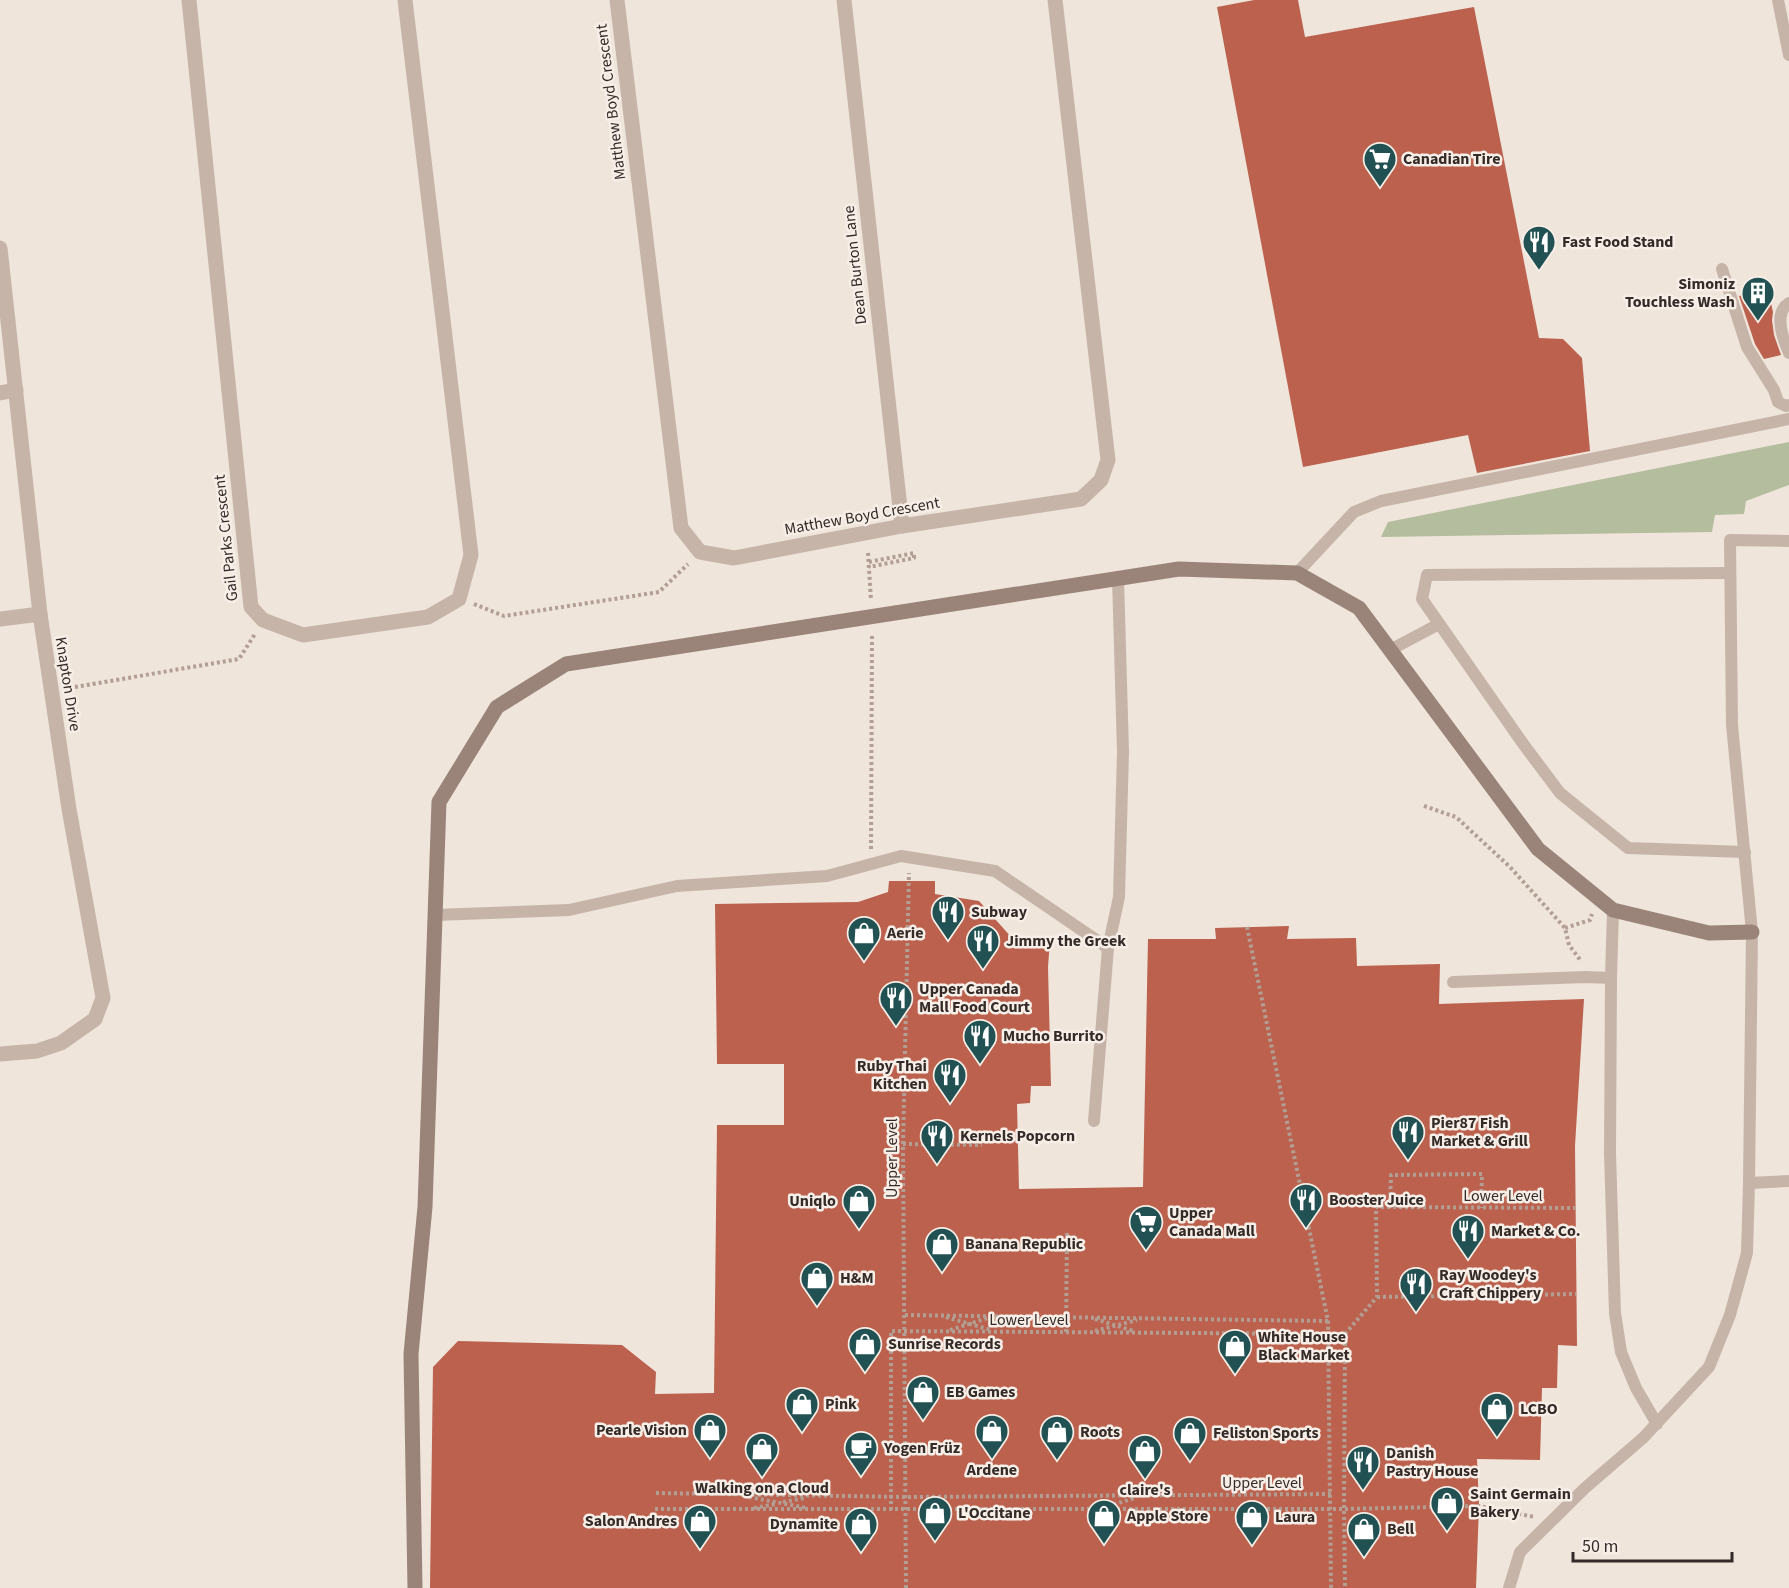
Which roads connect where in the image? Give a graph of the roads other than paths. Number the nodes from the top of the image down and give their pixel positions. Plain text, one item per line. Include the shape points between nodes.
1 (189, 0) edge
2 (405, 0) edge
3 (617, 0) edge
4 (844, 0) edge
5 (1055, 0) edge
6 (1778, 0) edge
7 (1789, 55) edge
8 (0, 248) edge
9 (1722, 269) dead end
10 (1789, 303) edge
11 (1789, 353) edge
12 (16, 390) junction
13 (0, 393) edge
14 (1789, 405) edge
15 (1789, 419) edge
16 (902, 526) junction
17 (1789, 541) edge
18 (1297, 573) junction
19 (1730, 573) junction
20 (1118, 578) junction
21 (40, 614) junction
22 (0, 619) edge
23 (1439, 624) junction
24 (1390, 650) junction
25 (1745, 852) junction
26 (1613, 910) junction
27 (435, 915) junction
28 (1752, 932) junction
29 (1108, 948) junction
30 (1611, 978) junction
31 (1453, 982) dead end
32 (0, 1054) edge
33 (1094, 1121) dead end
34 (1789, 1181) edge
35 (1749, 1183) junction
36 (1657, 1424) junction
37 (415, 1588) edge
38 (1509, 1588) edge

1 - 2 street, Gail Parks Crescent via 251,607 263,621 303,635 428,617 459,599 471,555
3 - 16 street, Matthew Boyd Crescent via 681,528 700,552 734,558
4 - 16 street, Dean Burton Lane
5 - 16 street, Matthew Boyd Crescent via 1107,460 1101,480 1081,499
6 - 7 lane
8 - 12 street, Knapton Drive
9 - 14 lane via 1747,347 1778,402
10 - 11 lane via 1781,312 1782,333
12 - 13 street
12 - 21 street, Knapton Drive
15 - 18 lane via 1381,501 1354,512
17 - 19 lane via 1730,540
18 - 20 street via 1179,569
18 - 24 street via 1359,608
19 - 23 lane via 1427,575 1422,599
19 - 25 lane via 1732,726
20 - 27 street via 566,664 497,707 439,802
20 - 29 lane via 1123,752 1119,897
21 - 22 street
21 - 32 street, Knapton Drive via 103,998 95,1018 61,1043
23 - 24 lane
23 - 25 lane via 1560,793 1628,849
24 - 26 street via 1538,849
25 - 28 lane
26 - 28 street via 1709,933
26 - 30 lane
27 - 29 lane via 569,910 677,886 827,876 901,856 995,871
27 - 37 street via 425,1207 411,1354
28 - 35 lane
29 - 33 lane
30 - 31 lane
30 - 36 lane via 1610,1208 1615,1312 1620,1352
34 - 35 lane
35 - 36 lane via 1747,1253 1730,1315 1709,1367
36 - 38 lane via 1520,1552

